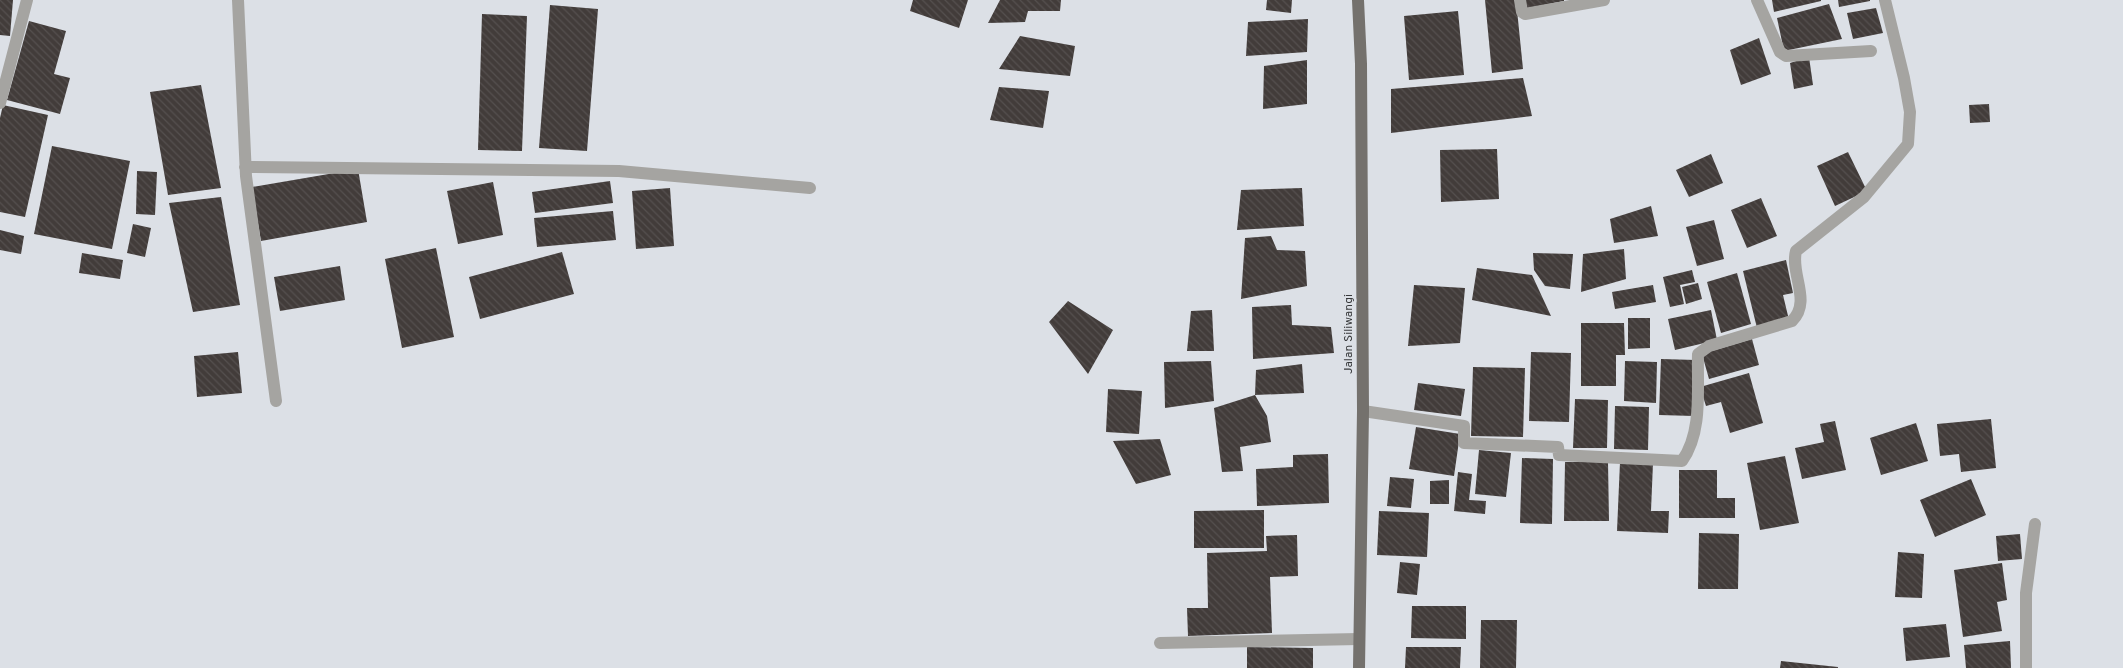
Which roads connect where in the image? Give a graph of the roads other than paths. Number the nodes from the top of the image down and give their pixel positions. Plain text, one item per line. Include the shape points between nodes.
1 (27, 0) edge
2 (238, 0) edge
3 (1358, 0) edge
4 (1520, 0) edge
5 (1604, 0) edge
6 (1757, 0) edge
7 (1885, 0) edge
8 (1871, 50) dead end
9 (0, 102) edge
10 (246, 167) junction
11 (810, 188) dead end
12 (276, 401) dead end
13 (1363, 411) junction
14 (2035, 524) dead end
15 (1359, 639) junction
16 (1160, 643) dead end
17 (1359, 668) edge
18 (2026, 668) edge

1 - 9 street
2 - 10 street
3 - 13 main road, Jalan Siliwangi
4 - 5 street via 1525,14
6 - 8 street via 1780,52 1786,56
7 - 13 street via 1908,104 1908,144 1864,197 1796,252 1793,262 1802,298 1797,316 1792,321 1709,346 1698,354 1695,430 1682,461 1559,455 1558,447 1464,443 1464,426
10 - 11 street via 620,171
10 - 12 street
13 - 15 main road, Jalan Siliwangi
14 - 18 street via 2026,593
15 - 16 street
15 - 17 main road, Jalan Siliwangi

